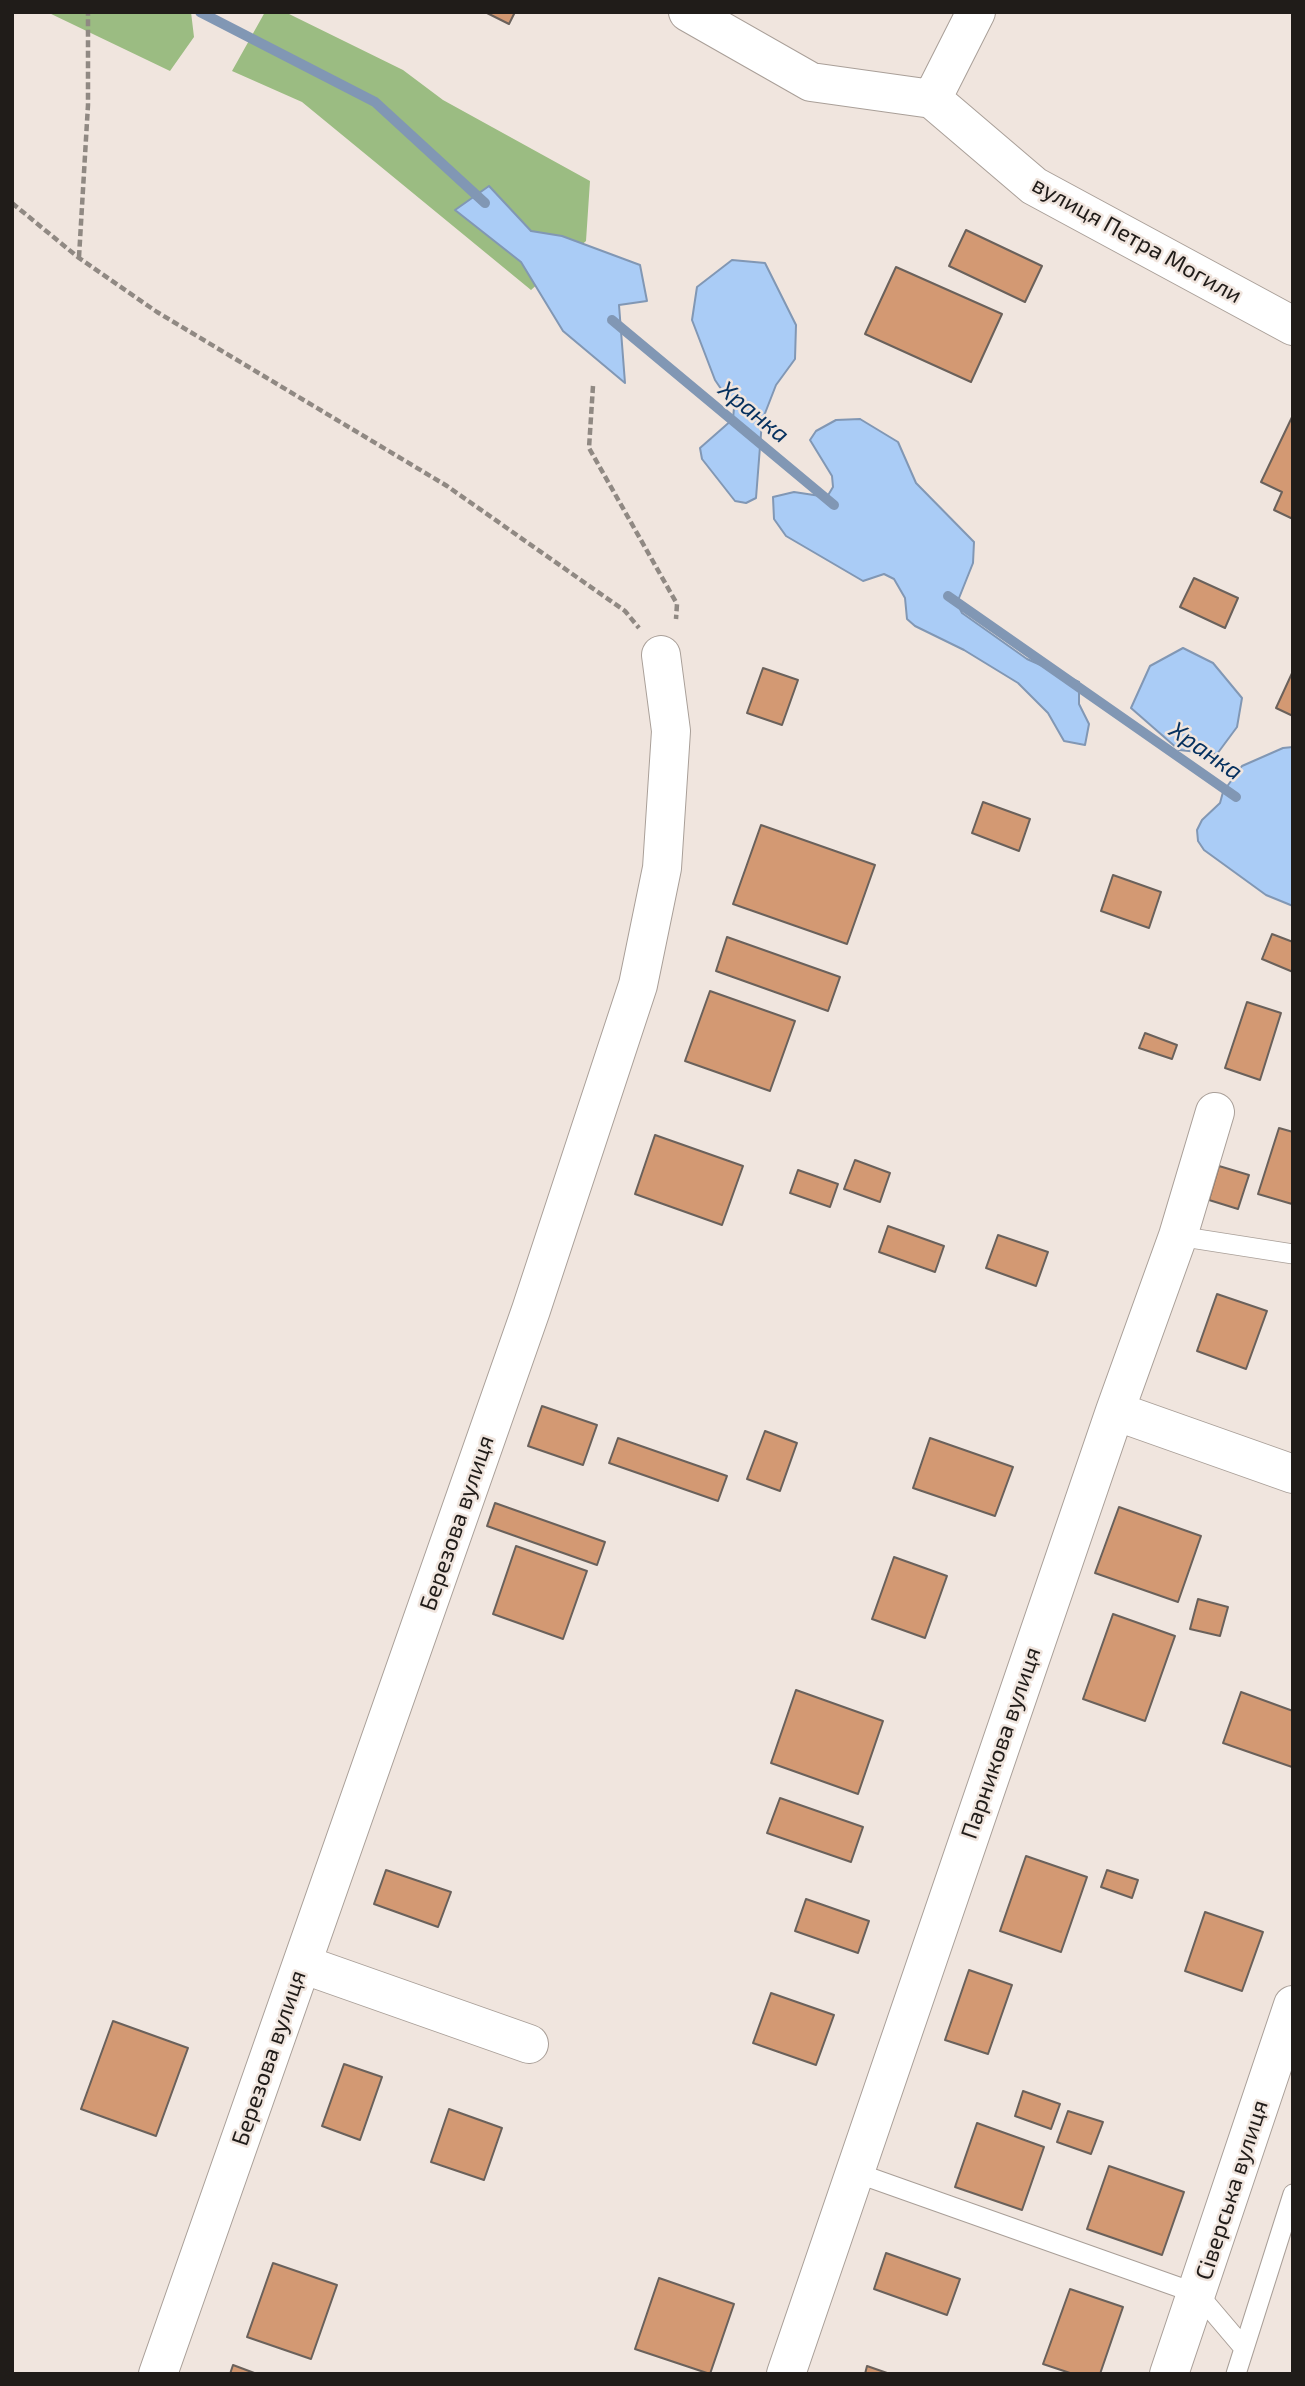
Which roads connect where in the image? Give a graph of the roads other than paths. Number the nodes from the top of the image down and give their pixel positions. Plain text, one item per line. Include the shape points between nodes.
1 (688, 12) edge
2 (976, 12) edge
3 (932, 99) junction
4 (1293, 326) edge
5 (661, 655) road end
6 (1215, 1112) dead end
7 (1178, 1236) junction
8 (1293, 1254) edge
9 (1115, 1410) junction
10 (1293, 1474) edge
11 (302, 1964) junction
12 (1293, 2005) edge
13 (529, 2045) dead end
14 (854, 2172) junction
15 (1293, 2194) edge
16 (1198, 2294) junction
17 (1243, 2347) junction
18 (158, 2374) edge
19 (786, 2374) edge
20 (1169, 2374) edge
21 (1236, 2374) edge

1 - 3 street via 811,82
2 - 3 street
3 - 4 street, вулиця Петра Могили via 1034,186
5 - 11 street, Березова вулиця via 671,731 664,840 638,985 527,1323
6 - 7 street, Парникова вулиця
7 - 8 lane
7 - 9 street, Парникова вулиця
9 - 10 street
9 - 14 street, Парникова вулиця
11 - 13 street
11 - 18 street, Березова вулиця
12 - 16 street, Сіверська вулиця
14 - 16 lane
14 - 19 street, Парникова вулиця
15 - 17 lane
16 - 17 lane
16 - 20 street, Сіверська вулиця
17 - 21 lane

